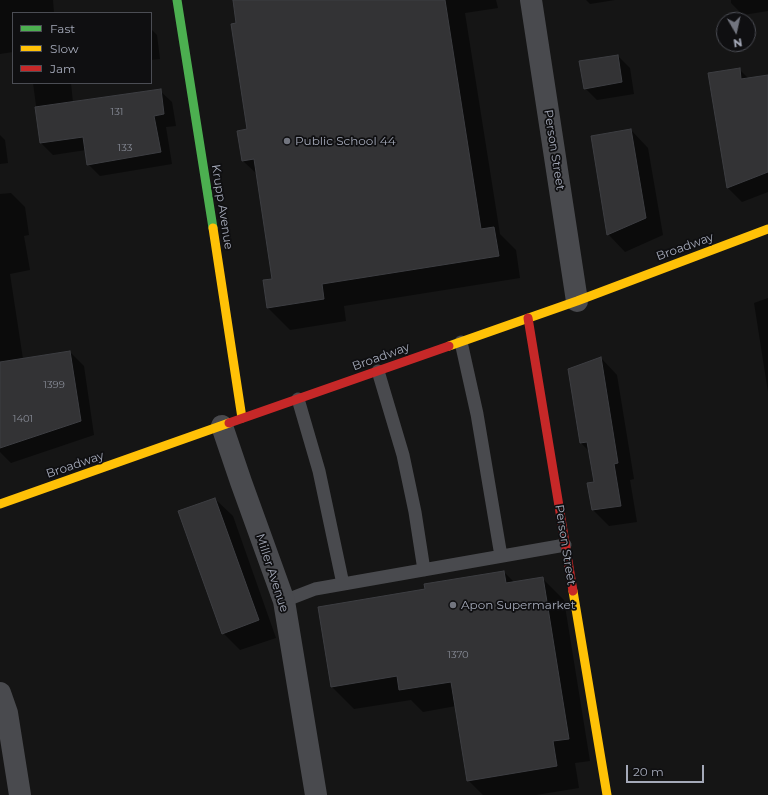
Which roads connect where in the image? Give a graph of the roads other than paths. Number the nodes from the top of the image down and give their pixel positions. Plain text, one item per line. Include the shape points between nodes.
1 (177, 0) edge
2 (531, 0) edge
3 (768, 229) edge
4 (577, 301) junction
5 (528, 318) junction
6 (461, 342) junction
7 (378, 371) junction
8 (298, 399) junction
9 (242, 418) junction
10 (222, 426) junction
11 (0, 504) edge
12 (565, 545) junction
13 (501, 556) junction
14 (424, 570) junction
15 (343, 584) junction
16 (284, 601) junction
17 (0, 693) edge
18 (20, 795) edge
19 (316, 795) edge
20 (607, 795) edge

1 - 9 street, Krupp Avenue
2 - 4 street, Person Street
3 - 4 street, Broadway
4 - 5 street, Broadway
5 - 6 street, Broadway
5 - 12 street, Person Street
6 - 7 street, Broadway
6 - 13 lane via 477,414
7 - 8 street, Broadway
7 - 14 lane via 403,455
8 - 9 street, Broadway
8 - 15 lane via 319,470
9 - 10 street, Broadway
10 - 11 street, Broadway
10 - 16 street, Miller Avenue
12 - 13 lane
12 - 20 street, Person Street
13 - 14 lane
14 - 15 lane
15 - 16 lane via 315,589
16 - 19 street, Miller Avenue
17 - 18 street via 7,713

